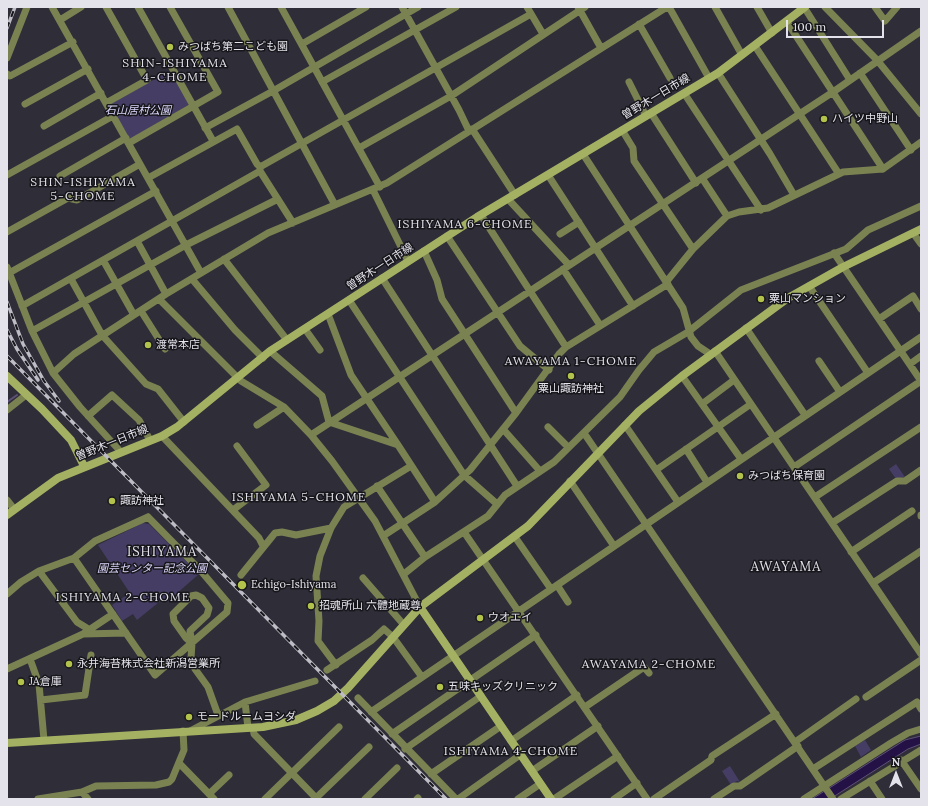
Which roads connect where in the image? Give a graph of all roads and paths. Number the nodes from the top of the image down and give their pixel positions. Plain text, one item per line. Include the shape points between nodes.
1 (27, 7) edge
2 (52, 7) edge
3 (80, 7) edge
4 (106, 7) edge
5 (138, 7) edge
6 (228, 7) edge
7 (281, 7) edge
8 (366, 7) edge
9 (418, 7) edge
10 (456, 7) edge
11 (667, 7) edge
12 (715, 7) edge
13 (757, 7) edge
14 (805, 7) edge
15 (825, 7) edge
16 (875, 7) edge
17 (897, 7) edge
18 (174, 8) edge
19 (581, 8) edge
20 (404, 10) edge
21 (529, 10) edge
22 (60, 20) junction
23 (787, 22) junction
24 (639, 24) junction
25 (416, 30) junction
26 (921, 31) edge
27 (772, 33) junction
28 (543, 34) junction
29 (73, 42) junction
30 (302, 44) junction
31 (755, 46) junction
32 (602, 48) junction
33 (742, 56) junction
34 (7, 58) edge
35 (877, 60) junction
36 (314, 66) junction
37 (436, 68) junction
38 (88, 69) junction
39 (718, 73) junction
40 (860, 73) junction
41 (7, 74) edge
42 (670, 78) dead end
43 (709, 78) junction
44 (850, 80) junction
45 (322, 82) junction
46 (629, 82) dead end
47 (273, 91) junction
48 (684, 92) junction
49 (833, 92) junction
50 (101, 93) junction
51 (451, 96) junction
52 (106, 103) junction
53 (26, 104) dead end
54 (193, 106) junction
55 (800, 113) junction
56 (648, 114) junction
57 (921, 114) edge
58 (113, 116) junction
59 (342, 120) junction
60 (44, 126) dead end
61 (205, 128) junction
62 (470, 130) junction
63 (622, 130) junction
64 (761, 139) junction
65 (128, 141) junction
66 (213, 141) junction
67 (921, 142) edge
68 (301, 144) junction
69 (358, 148) junction
70 (911, 150) junction
71 (583, 154) junction
72 (728, 161) junction
73 (140, 164) junction
74 (260, 169) junction
75 (883, 169) junction
76 (839, 174) junction
77 (548, 175) junction
78 (7, 176) edge
79 (60, 176) dead end
80 (148, 178) junction
81 (699, 180) junction
82 (380, 187) junction
83 (372, 190) junction
84 (156, 191) junction
85 (794, 195) junction
86 (511, 197) junction
87 (278, 199) junction
88 (663, 204) junction
89 (335, 205) junction
90 (921, 206) edge
91 (760, 210) junction
92 (481, 215) junction
93 (727, 216) junction
94 (172, 221) junction
95 (579, 222) junction
96 (293, 223) junction
97 (630, 226) junction
98 (917, 231) edge
99 (7, 232) edge
100 (560, 234) dead end
101 (447, 236) junction
102 (137, 241) junction
103 (921, 244) edge
104 (186, 245) junction
105 (596, 248) junction
106 (693, 249) junction
107 (424, 250) junction
108 (834, 254) junction
109 (224, 259) junction
110 (103, 260) junction
111 (408, 261) junction
112 (150, 265) junction
113 (566, 267) junction
114 (843, 267) junction
115 (8, 270) edge
116 (201, 273) junction
117 (382, 278) junction
118 (70, 279) junction
119 (192, 279) junction
120 (116, 283) junction
121 (667, 283) junction
122 (809, 286) junction
123 (530, 291) junction
124 (166, 294) junction
125 (159, 299) junction
126 (349, 300) junction
127 (85, 302) junction
128 (22, 306) junction
129 (633, 306) junction
130 (921, 309) edge
131 (141, 311) junction
132 (497, 312) junction
133 (328, 314) junction
134 (134, 315) junction
135 (879, 319) junction
136 (600, 325) junction
137 (746, 328) junction
138 (305, 329) junction
139 (32, 331) junction
140 (688, 332) junction
141 (464, 334) junction
142 (102, 335) junction
143 (921, 337) edge
144 (287, 340) junction
145 (566, 347) junction
146 (165, 349) dead end
147 (320, 350) dead end
148 (270, 351) junction
149 (901, 351) junction
150 (712, 353) junction
151 (432, 356) junction
152 (921, 356) edge
153 (263, 358) junction
154 (819, 361) dead end
155 (910, 364) junction
156 (549, 370) junction
157 (868, 373) junction
158 (53, 374) junction
159 (7, 376) edge
160 (682, 376) junction
161 (399, 377) junction
162 (238, 378) junction
163 (734, 380) junction
164 (921, 381) edge
165 (840, 392) junction
166 (26, 395) junction
167 (367, 398) junction
168 (702, 404) junction
169 (751, 404) junction
170 (284, 407) junction
171 (7, 410) edge
172 (516, 413) junction
173 (805, 415) junction
174 (88, 416) junction
175 (184, 422) junction
176 (329, 422) junction
177 (257, 425) dead end
178 (625, 425) junction
179 (718, 426) junction
180 (548, 427) dead end
181 (921, 427) edge
182 (503, 429) junction
183 (584, 433) junction
184 (311, 435) junction
185 (162, 436) junction
186 (774, 438) junction
187 (150, 440) junction
188 (490, 444) junction
189 (398, 445) junction
190 (238, 446) dead end
191 (568, 447) junction
192 (686, 449) junction
193 (120, 451) junction
194 (598, 453) junction
195 (741, 459) junction
196 (84, 466) junction
197 (411, 466) junction
198 (794, 467) junction
199 (656, 470) junction
200 (921, 470) edge
201 (540, 471) junction
202 (464, 475) junction
203 (570, 482) junction
204 (707, 482) junction
205 (378, 486) junction
206 (517, 486) junction
207 (814, 497) junction
208 (358, 498) junction
209 (7, 500) edge
210 (435, 502) junction
211 (678, 502) junction
212 (497, 504) junction
213 (14, 509) junction
214 (233, 510) junction
215 (912, 511) dead end
216 (7, 515) edge
217 (402, 523) junction
218 (832, 523) junction
219 (646, 524) junction
220 (331, 528) junction
221 (464, 532) junction
222 (383, 536) junction
223 (515, 537) junction
224 (264, 546) junction
225 (614, 546) junction
226 (921, 551) edge
227 (851, 552) junction
228 (425, 557) junction
229 (74, 558) junction
230 (484, 560) junction
231 (39, 571) junction
232 (404, 574) junction
233 (241, 575) dead end
234 (363, 578) dead end
235 (873, 583) junction
236 (557, 585) junction
237 (551, 590) junction
238 (7, 594) edge
239 (568, 602) dead end
240 (420, 607) junction
241 (519, 611) junction
242 (113, 614) junction
243 (404, 625) junction
244 (178, 628) junction
245 (192, 628) junction
246 (90, 630) junction
247 (126, 633) junction
248 (83, 634) junction
249 (536, 635) junction
250 (393, 637) junction
251 (192, 642) junction
252 (921, 654) edge
253 (91, 655) dead end
254 (453, 656) junction
255 (30, 659) junction
256 (921, 660) edge
257 (336, 665) junction
258 (7, 669) edge
259 (327, 670) dead end
260 (649, 674) dead end
261 (422, 677) junction
262 (470, 680) junction
263 (315, 681) dead end
264 (577, 695) junction
265 (481, 696) junction
266 (866, 697) dead end
267 (358, 698) dead end
268 (856, 699) dead end
269 (41, 700) junction
270 (245, 702) junction
271 (585, 707) junction
272 (921, 709) edge
273 (371, 712) junction
274 (776, 714) junction
275 (218, 715) junction
276 (501, 726) junction
277 (598, 726) junction
278 (339, 727) dead end
279 (250, 728) junction
280 (921, 729) edge
281 (186, 731) junction
282 (392, 734) junction
283 (44, 740) junction
284 (511, 741) junction
285 (7, 743) edge
286 (796, 744) junction
287 (369, 747) dead end
288 (405, 749) junction
289 (921, 750) edge
290 (520, 755) junction
291 (618, 756) junction
292 (902, 760) junction
293 (179, 763) junction
294 (397, 768) dead end
295 (813, 769) junction
296 (532, 771) junction
297 (292, 772) junction
298 (431, 774) junction
299 (229, 775) dead end
300 (870, 780) junction
301 (637, 783) junction
302 (540, 784) junction
303 (826, 787) junction
304 (921, 789) edge
305 (82, 792) junction
306 (212, 796) edge
307 (317, 798) edge
308 (38, 799) edge
309 (88, 799) edge
310 (265, 799) edge
311 (365, 799) edge
312 (457, 799) edge
313 (518, 799) edge
314 (552, 799) edge
315 (614, 799) edge
316 (647, 799) edge
317 (654, 799) edge
318 (714, 799) edge
319 (804, 799) edge
320 (833, 799) edge
321 (841, 799) edge
322 (882, 799) edge

1 - 34 street
2 - 22 street
3 - 22 street
4 - 52 street via 147,80
5 - 54 street
6 - 47 street
7 - 30 street
8 - 30 street
9 - 20 street
10 - 25 street
11 - 24 street
11 - 43 street
12 - 33 street
13 - 27 street
14 - 23 street, 曽野木一日市線
14 - 44 street
15 - 35 street
16 - 17 street via 885,21
18 - 54 street via 218,92
19 - 28 street
19 - 32 street
20 - 25 street
20 - 36 street
21 - 28 street
21 - 37 street
22 - 29 street
23 - 27 street, 曽野木一日市線
23 - 49 street
24 - 32 street
24 - 42 street
25 - 37 street
25 - 45 street
26 - 35 street
27 - 31 street, 曽野木一日市線
28 - 51 street
29 - 38 street
29 - 41 street via 10,76
30 - 36 street
31 - 33 street, 曽野木一日市線
31 - 55 street
32 - 62 street
33 - 39 street, 曽野木一日市線
35 - 40 street
35 - 57 street
36 - 45 street
36 - 47 street
37 - 51 street
37 - 59 street
38 - 50 street
38 - 53 street
39 - 43 street, 曽野木一日市線
39 - 64 street
40 - 44 street
40 - 70 street
43 - 48 street, 曽野木一日市線
44 - 49 street
45 - 59 street
46 - 56 street
47 - 61 street
47 - 68 street
48 - 56 street, 曽野木一日市線
48 - 72 street
49 - 55 street
49 - 75 street
50 - 52 street
50 - 60 street
51 - 62 street
51 - 69 street
52 - 58 street
54 - 61 street
54 - 65 street
55 - 64 street
55 - 76 street
56 - 63 street, 曽野木一日市線
56 - 81 street
58 - 65 street
58 - 78 street
59 - 68 street
59 - 69 street
61 - 66 street
62 - 82 street
62 - 86 street
63 - 71 street, 曽野木一日市線
63 - 88 street via 633,148 634,160
64 - 72 street
64 - 85 street
65 - 73 street
65 - 79 street
66 - 74 street via 237,129
66 - 80 street
67 - 70 street
68 - 74 street
68 - 89 street
69 - 82 street
70 - 75 street
71 - 77 street, 曽野木一日市線
71 - 97 street
72 - 81 street
72 - 91 street
73 - 80 street
73 - 99 street via 77,200 68,198
74 - 87 street
74 - 94 street
75 - 76 street
76 - 85 street
77 - 86 street, 曽野木一日市線
77 - 95 street
80 - 84 street
81 - 88 street
81 - 93 street
82 - 83 street
83 - 89 street
83 - 111 street
84 - 94 street
84 - 115 street
85 - 91 street
86 - 92 street, 曽野木一日市線
86 - 113 street
87 - 96 street
87 - 104 street
88 - 97 street
88 - 106 street
89 - 96 street
90 - 108 street via 868,230 846,249
91 - 93 street
92 - 101 street, 曽野木一日市線
92 - 123 street
93 - 106 street
94 - 102 street
94 - 104 street
95 - 100 street
95 - 105 street
96 - 109 street via 268,233
97 - 105 street
97 - 121 street
98 - 103 street
98 - 114 street
101 - 107 street, 曽野木一日市線
101 - 132 street
102 - 110 street
102 - 112 street
104 - 112 street
104 - 116 street
105 - 113 street
105 - 129 street
106 - 121 street
107 - 111 street, 曽野木一日市線
107 - 141 street via 442,299
108 - 114 street
108 - 140 street via 741,290
109 - 116 street
109 - 144 street
110 - 118 street
110 - 120 street
111 - 117 street, 曽野木一日市線
112 - 120 street
112 - 124 street
113 - 123 street
113 - 136 street
114 - 122 street
114 - 135 street
115 - 128 street
116 - 119 street
117 - 126 street, 曽野木一日市線
117 - 151 street
118 - 127 street
118 - 128 street
119 - 124 street
119 - 153 street via 235,330
120 - 127 street
120 - 134 street
121 - 129 street
121 - 140 street via 683,308
122 - 137 street
122 - 157 street
123 - 132 street
123 - 145 street
124 - 125 street
125 - 131 street
125 - 162 street
126 - 133 street, 曽野木一日市線
126 - 161 street
127 - 139 street
127 - 142 street
128 - 139 street
129 - 136 street
130 - 135 street via 912,296
131 - 134 street
131 - 146 street
132 - 141 street
132 - 156 street via 520,346
133 - 138 street, 曽野木一日市線
133 - 167 street via 345,363
134 - 142 street
135 - 149 street
136 - 145 street
137 - 150 street
137 - 173 street
138 - 144 street, 曽野木一日市線
138 - 147 street
139 - 158 street
140 - 150 street via 698,346
140 - 183 street via 654,352 620,397
141 - 151 street
141 - 172 street
142 - 158 street via 74,354
142 - 175 street via 146,384 158,389
143 - 149 street
144 - 148 street, 曽野木一日市線
145 - 156 street
148 - 153 street, 曽野木一日市線
148 - 176 street via 322,396
149 - 155 street
149 - 157 street
150 - 160 street
150 - 163 street
151 - 161 street
151 - 188 street
152 - 155 street
153 - 162 street, 曽野木一日市線
154 - 165 street
155 - 164 street
156 - 172 street
157 - 165 street
158 - 174 street
159 - 166 street
160 - 168 street
160 - 178 street
161 - 167 street
161 - 202 street
162 - 170 street
162 - 175 street, 曽野木一日市線
163 - 168 street
163 - 169 street
164 - 198 street
165 - 173 street
166 - 171 street
166 - 196 street via 71,440
167 - 176 street
167 - 189 street
168 - 179 street
169 - 179 street
169 - 186 street
170 - 177 street
170 - 184 street
172 - 182 street
173 - 186 street
174 - 187 street via 112,396 139,420
174 - 193 street
175 - 185 street, 曽野木一日市線
176 - 184 street
176 - 189 street
178 - 194 street
178 - 199 street
179 - 192 street
179 - 195 street
180 - 191 street
181 - 207 street
182 - 188 street
182 - 201 street
183 - 191 street
183 - 194 street
184 - 208 street
185 - 187 street, 曽野木一日市線
185 - 214 street
186 - 195 street
186 - 198 street
187 - 193 street, 曽野木一日市線
188 - 202 street
188 - 206 street
189 - 197 street
190 - 214 street via 266,485
191 - 201 street via 554,462
192 - 199 street
192 - 204 street
193 - 196 street, 曽野木一日市線
194 - 203 street
194 - 219 street
195 - 204 street
196 - 213 street, 曽野木一日市線 via 58,478
197 - 205 street
197 - 210 street
198 - 207 street
199 - 211 street
200 - 218 street via 905,481 897,481
201 - 206 street
202 - 210 street
202 - 212 street
203 - 223 street via 543,512
203 - 225 street
204 - 211 street
205 - 208 street
205 - 217 street
206 - 212 street
207 - 218 street
208 - 220 street via 344,507
208 - 222 street
209 - 213 street
210 - 217 street
211 - 219 street
212 - 221 street via 488,516
213 - 216 street, 曽野木一日市線
214 - 224 street
215 - 227 street
217 - 222 street
217 - 228 street
218 - 227 street
219 - 225 street
219 - 274 street
220 - 224 street via 296,535 279,532
220 - 257 street via 317,566 318,641
221 - 228 street
221 - 230 street
222 - 232 street
223 - 230 street
223 - 237 street
224 - 233 street
225 - 236 street
226 - 235 street
227 - 235 street
228 - 232 street
229 - 231 street
229 - 242 street
229 - 251 street via 95,541 148,517 228,602 227,612
230 - 240 street
230 - 241 street
231 - 238 street
231 - 246 street via 77,622
232 - 240 street
234 - 243 street
235 - 252 street
236 - 237 street
236 - 239 street
237 - 241 street
240 - 243 street
240 - 254 street
241 - 249 street
241 - 254 street
242 - 246 street
242 - 247 street
243 - 250 street
244 - 245 street
244 - 245 street via 173,614 191,596 196,595 202,598 209,608 207,615
244 - 251 street
245 - 251 street
246 - 248 street
247 - 248 street
247 - 251 street via 155,675
248 - 255 street
249 - 262 street
249 - 264 street
250 - 257 street via 384,629
250 - 261 street
250 - 279 street via 334,701 296,720
251 - 275 street via 191,658 195,669 208,687
253 - 269 street via 85,695
254 - 261 street
254 - 262 street
255 - 258 street
255 - 269 street via 39,684
256 - 266 street
257 - 259 street
260 - 271 street via 644,667
261 - 273 street
262 - 265 street
262 - 282 street
263 - 270 street
264 - 271 street
264 - 284 street
265 - 276 street
265 - 288 street
267 - 273 street
268 - 286 street
269 - 283 street
270 - 275 street
270 - 279 street
271 - 277 street
272 - 295 street via 917,702
273 - 282 street
274 - 286 street
274 - 317 street via 712,756 712,760
275 - 281 street
276 - 284 street
276 - 298 street
277 - 291 street
277 - 296 street
278 - 297 street
279 - 281 street
279 - 297 street
280 - 303 street via 901,737
281 - 283 street
281 - 293 street via 184,750
282 - 288 street
283 - 285 street
284 - 290 street
286 - 295 street
286 - 318 street via 740,786 734,786
287 - 307 street
288 - 298 street
289 - 292 street
290 - 296 street
290 - 312 street
291 - 301 street
291 - 314 street
292 - 300 street
292 - 304 street
293 - 305 street via 169,782 156,785 96,786
293 - 306 street
294 - 311 street
295 - 303 street
296 - 302 street
297 - 307 street
297 - 310 street
298 - 312 street
299 - 306 street
300 - 321 street
300 - 322 street
301 - 315 street
301 - 316 street
302 - 313 street
302 - 314 street
303 - 319 street
303 - 320 street
305 - 308 street
305 - 309 street

